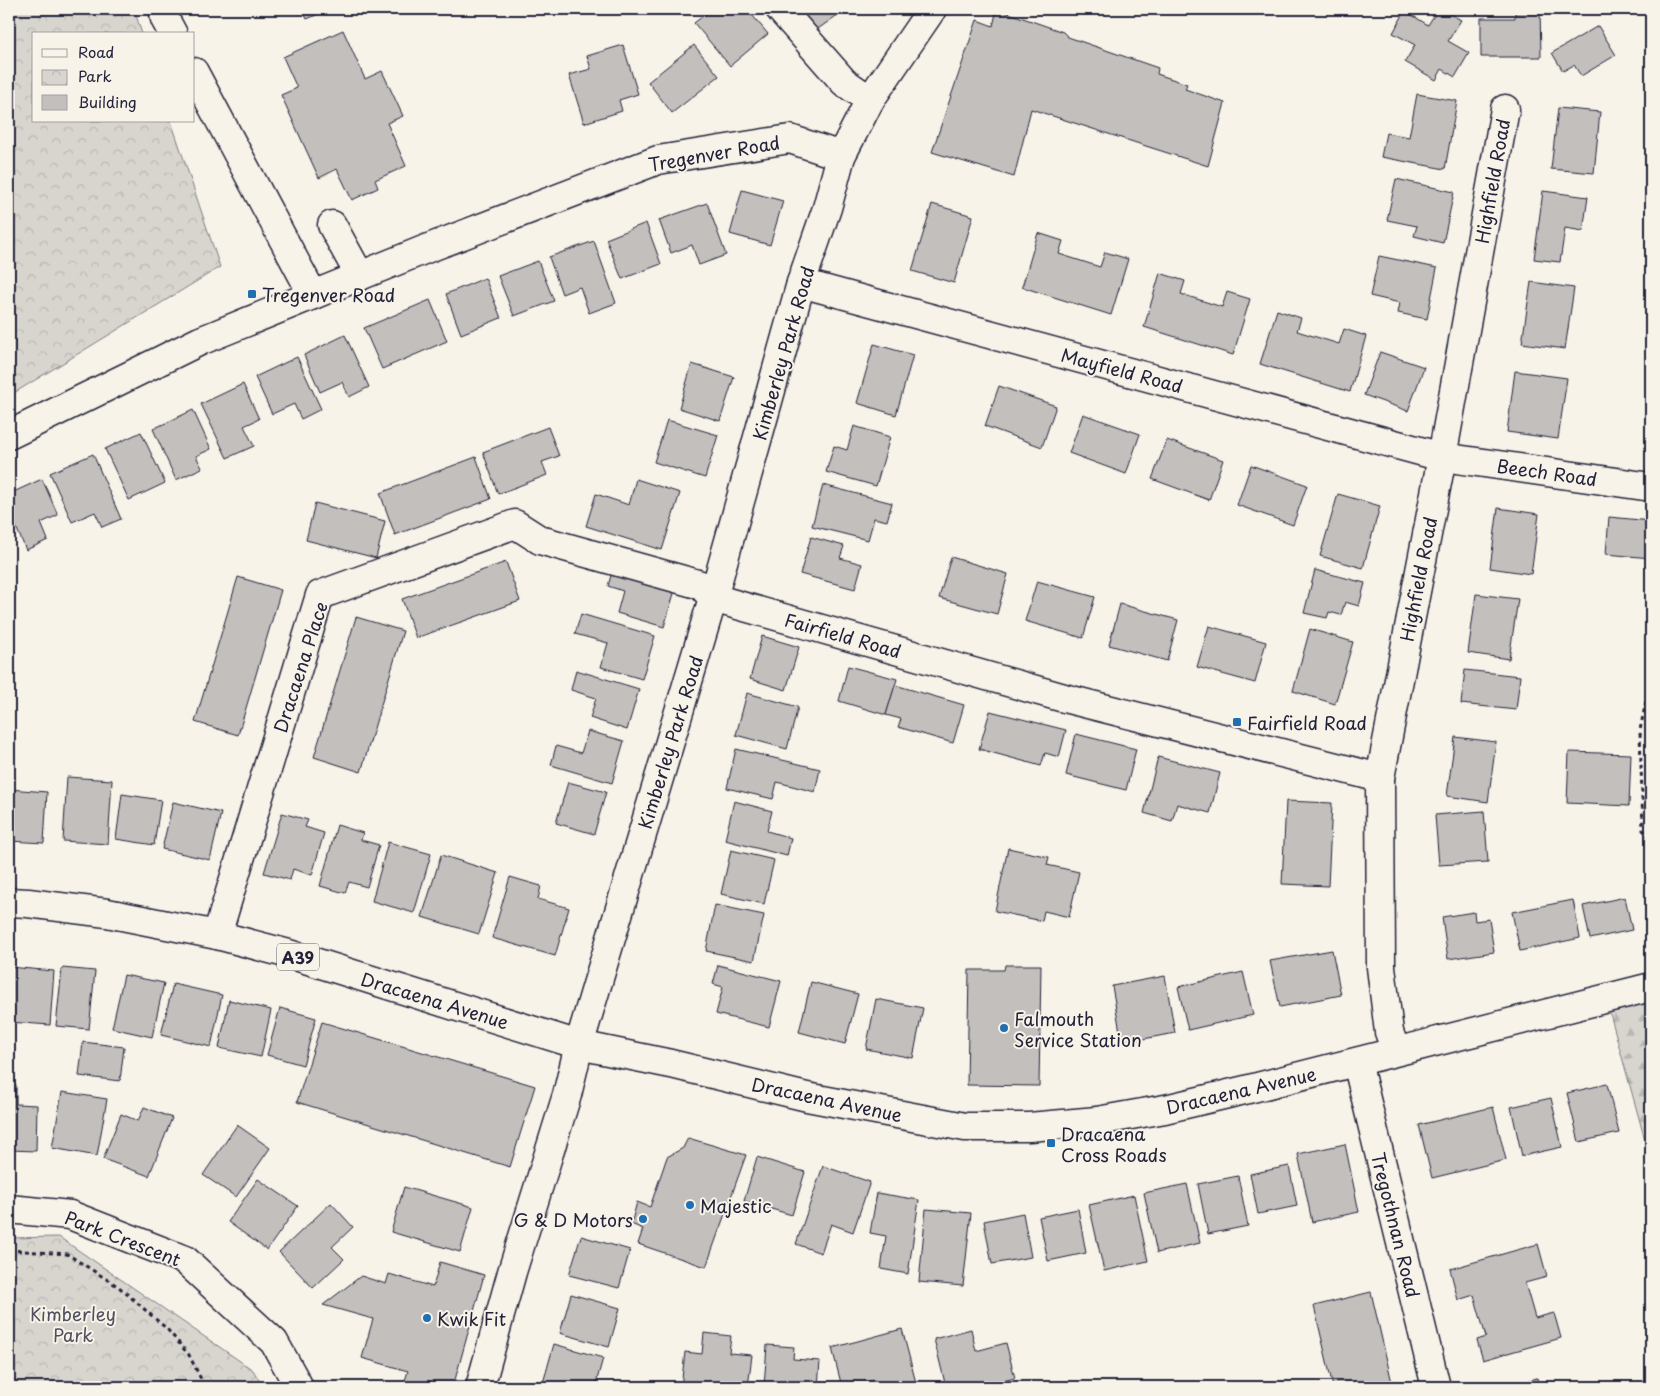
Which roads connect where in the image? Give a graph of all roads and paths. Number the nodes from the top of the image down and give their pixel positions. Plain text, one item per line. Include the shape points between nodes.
1 (163, 9) edge
2 (780, 9) edge
3 (932, 9) edge
4 (172, 32) edge
5 (195, 74) edge
6 (870, 100) junction
7 (1505, 109) dead end
8 (841, 156) junction
9 (332, 225) dead end
10 (360, 276) junction
11 (801, 283) junction
12 (313, 295) junction
13 (9, 435) edge
14 (1442, 457) junction
15 (1651, 487) edge
16 (515, 524) joint
17 (713, 598) junction
18 (1651, 678) edge
19 (1380, 778) junction
20 (1651, 839) edge
21 (9, 902) edge
22 (217, 935) junction
23 (1651, 987) edge
24 (579, 1045) junction
25 (1396, 1051) junction
26 (1357, 1062) junction
27 (9, 1209) edge
28 (9, 1250) edge
29 (205, 1387) edge
30 (299, 1387) edge
31 (480, 1387) edge
32 (1436, 1387) edge

1 - 4 street
2 - 6 street via 844,82
3 - 6 street, Kimberley Park Road
5 - 12 street
6 - 8 street, Kimberley Park Road
7 - 14 street, Highfield Road
8 - 10 street, Tregenver Road via 790,139 658,160
8 - 11 street, Kimberley Park Road
9 - 10 street
10 - 12 street, Tregenver Road
11 - 14 street, Mayfield Road
11 - 17 street, Kimberley Park Road
12 - 13 street, Tregenver Road via 200,341
14 - 15 street, Beech Road
14 - 19 street, Highfield Road
16 - 17 street, Fairfield Road via 540,540 701,586
16 - 22 street, Dracaena Place via 320,595
17 - 19 street, Fairfield Road via 1064,698
17 - 24 street, Kimberley Park Road
18 - 20 path via 1640,730 1643,830
19 - 25 street, Highfield Road via 1381,967 1389,1032
21 - 22 street, Dracaena Avenue / A39 via 107,913
22 - 24 street, Dracaena Avenue / A39 via 298,957
23 - 25 street, Dracaena Avenue / A39
24 - 26 street, Dracaena Avenue / A39 via 807,1097 965,1127 1097,1122
24 - 31 street, Kimberley Park Road via 568,1095 512,1272
25 - 26 street, Dracaena Avenue / A39
26 - 32 street, Tregothnan Road
27 - 30 street, Park Crescent via 70,1215 185,1260 274,1342
28 - 29 path via 67,1254 119,1287 172,1336 189,1356

